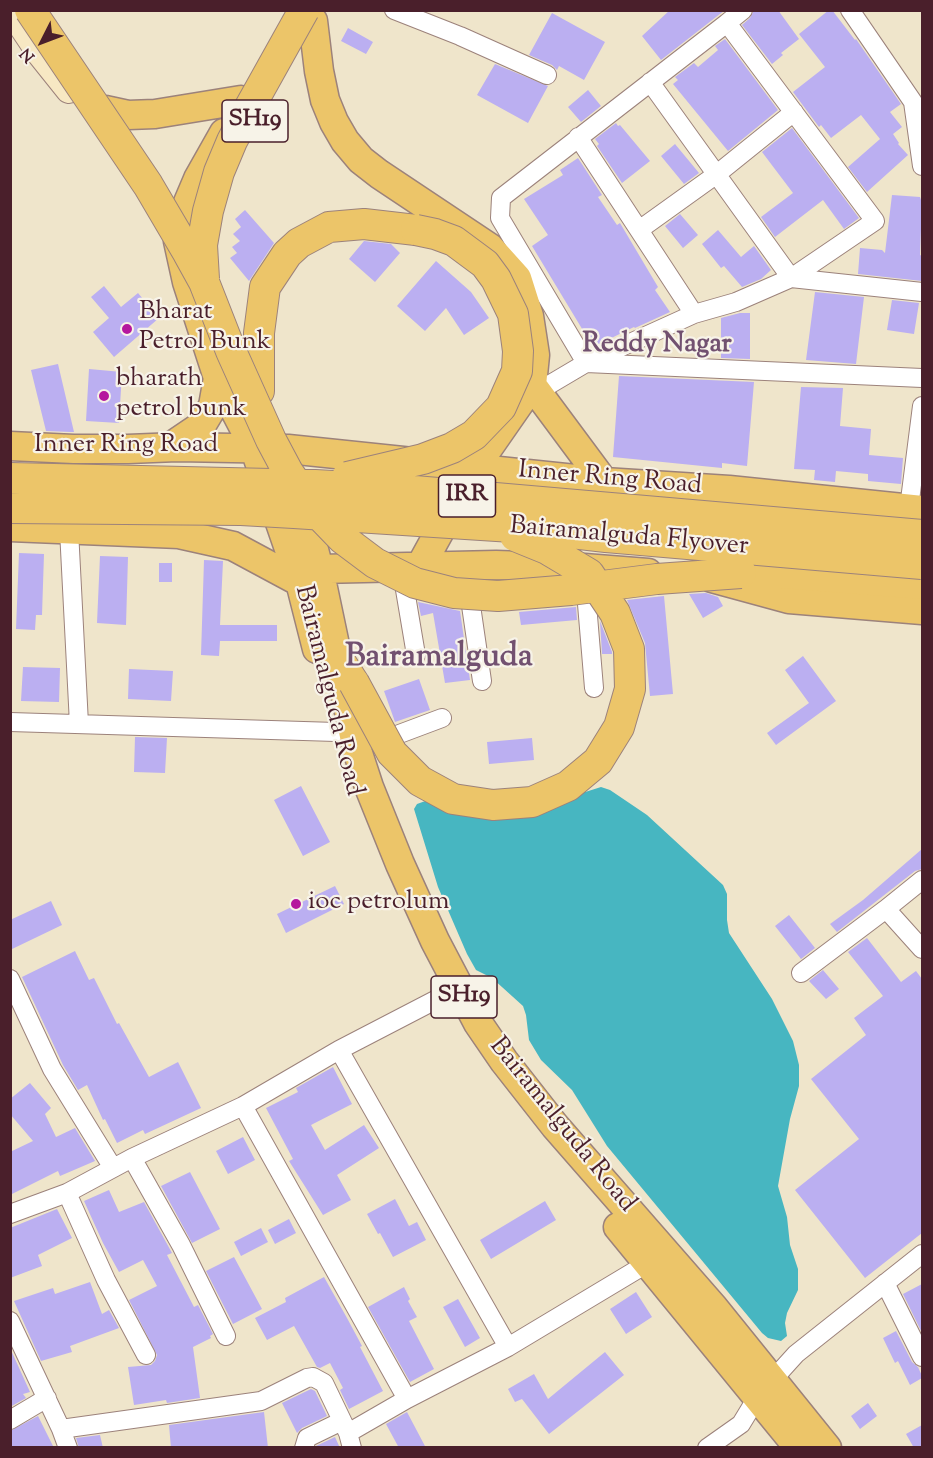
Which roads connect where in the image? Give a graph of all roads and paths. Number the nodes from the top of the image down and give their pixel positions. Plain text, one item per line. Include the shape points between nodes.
1 (11, 10) edge
2 (30, 10) edge
3 (37, 10) edge
4 (394, 10) edge
5 (743, 10) edge
6 (850, 10) edge
7 (307, 13) edge
8 (727, 23) junction
9 (547, 75) dead end
10 (650, 82) junction
11 (241, 100) junction
12 (105, 110) junction
13 (794, 112) junction
14 (919, 120) edge
15 (578, 136) junction
16 (922, 166) edge
17 (717, 174) junction
18 (179, 230) junction
19 (639, 230) junction
20 (206, 259) junction
21 (791, 278) junction
22 (922, 292) edge
23 (694, 314) junction
24 (586, 363) junction
25 (218, 378) junction
26 (922, 378) edge
27 (535, 388) junction
28 (259, 390) junction
29 (922, 416) edge
30 (10, 446) edge
31 (174, 447) junction
32 (254, 447) junction
33 (288, 448) junction
34 (475, 467) junction
35 (10, 478) edge
36 (604, 482) junction
37 (315, 484) junction
38 (729, 490) junction
39 (10, 508) edge
40 (916, 509) edge
41 (487, 525) junction
42 (10, 527) edge
43 (69, 530) junction
44 (172, 534) junction
45 (922, 535) edge
46 (922, 564) edge
47 (465, 566) junction
48 (410, 567) junction
49 (584, 568) junction
50 (310, 575) junction
51 (718, 579) junction
52 (922, 584) edge
53 (922, 610) edge
54 (416, 655) dead end
55 (338, 658) junction
56 (482, 681) dead end
57 (594, 688) dead end
58 (442, 718) dead end
59 (10, 722) edge
60 (79, 724) junction
61 (346, 741) junction
62 (922, 880) edge
63 (404, 892) junction
64 (886, 909) junction
65 (922, 949) edge
66 (801, 973) dead end
67 (10, 979) edge
68 (445, 995) junction
69 (339, 1050) junction
70 (243, 1106) junction
71 (132, 1158) junction
72 (113, 1168) junction
73 (67, 1193) junction
74 (10, 1214) edge
75 (922, 1254) edge
76 (648, 1263) junction
77 (885, 1283) junction
78 (706, 1315) junction
79 (10, 1321) edge
80 (226, 1336) dead end
81 (508, 1347) junction
82 (146, 1355) dead end
83 (922, 1357) edge
84 (765, 1387) junction
85 (47, 1398) junction
86 (407, 1400) junction
87 (10, 1420) edge
88 (61, 1428) junction
89 (348, 1434) edge
90 (68, 1448) edge
91 (304, 1448) edge
92 (707, 1448) edge
93 (799, 1448) edge
94 (827, 1448) edge

1 - 18 main road
2 - 20 highway, bridge via 148,185
3 - 12 main road
4 - 9 street
5 - 8 street
6 - 14 street via 913,102
7 - 11 main road, SH19
7 - 20 main road, SH19 via 222,183 212,208
7 - 20 highway, bridge via 251,105 219,172 207,211 202,245
7 - 27 main road via 326,100 345,141 379,174 490,248 517,278 529,316
8 - 10 street
8 - 13 street
10 - 15 street
10 - 17 street
11 - 12 main road via 138,115
11 - 18 main road, SH19 via 198,179
12 - 18 main road
13 - 17 street
13 - 21 street via 875,221
14 - 16 street
15 - 19 street
15 - 24 street via 501,198 500,218
17 - 19 street
17 - 21 street
18 - 20 main road
18 - 25 main road, SH19 via 187,282
19 - 23 street
20 - 28 main road, SH19
20 - 52 highway, bridge via 231,351 288,472 313,508 343,539 375,563 415,583 454,593 498,596 741,573
21 - 22 street
21 - 23 street via 736,302
23 - 24 street
24 - 26 street
24 - 27 street
25 - 31 main road via 213,406 201,426
25 - 32 main road, SH19
27 - 34 main road
27 - 36 main road
28 - 33 main road, SH19
28 - 37 highway, bridge via 259,333 265,287 287,254 329,227 364,224 435,234 454,241 485,264 496,279 506,296 517,333 517,371 501,407 488,422 452,448 423,459
29 - 40 street
30 - 31 main road, Inner Ring Road
31 - 32 main road, Inner Ring Road
31 - 44 main road via 190,471 193,502 189,516
32 - 33 main road, Inner Ring Road
32 - 50 main road, Bairamalguda Road / SH19
33 - 34 main road, Inner Ring Road
33 - 50 main road, Bairamalguda Road / SH19
34 - 36 main road, Inner Ring Road
34 - 48 main road
35 - 37 highway, Bairamalguda Flyover / IRR, bridge
36 - 38 main road, Inner Ring Road
37 - 45 highway, Bairamalguda Flyover / IRR, bridge
38 - 40 main road, Inner Ring Road
38 - 51 main road
39 - 41 highway, Bairamalguda Flyover / IRR, bridge via 241,510
41 - 46 highway, Bairamalguda Flyover / IRR, bridge
41 - 55 highway, bridge via 547,549 589,574 615,613 629,649 630,689 619,727 598,761 568,786 532,802 493,805 453,799 420,781 392,753
42 - 43 main road
43 - 44 main road
43 - 60 street
44 - 50 main road via 233,546
47 - 48 main road
47 - 49 main road
47 - 56 street
48 - 50 main road
48 - 54 street
49 - 51 main road
49 - 57 street
50 - 55 main road, Bairamalguda Road / SH19
50 - 61 main road, Bairamalguda Road / SH19 via 311,622
51 - 53 main road via 789,599
55 - 61 main road, Bairamalguda Road / SH19
58 - 61 street
59 - 60 street
60 - 61 street
61 - 63 main road, Bairamalguda Road / SH19 via 380,818
62 - 64 street
63 - 68 main road, Bairamalguda Road / SH19
63 - 78 main road, Bairamalguda Road / SH19 via 478,1023 504,1061
64 - 65 street
64 - 66 street
67 - 72 street via 52,1069
68 - 69 street
68 - 76 main road, Bairamalguda Road / SH19 via 544,1136
69 - 70 street
69 - 81 street
70 - 71 street
70 - 86 street
71 - 72 street
71 - 80 street
72 - 73 street
73 - 74 street
73 - 82 street via 106,1280
75 - 77 street
76 - 78 main road, Bairamalguda Road / SH19
76 - 81 street
77 - 83 street
77 - 84 street via 796,1354
78 - 84 main road, Bairamalguda Road / SH19
79 - 85 street
81 - 86 street
84 - 92 street via 741,1424
84 - 93 main road, Bairamalguda Road / SH19
84 - 94 main road, Bairamalguda Road / SH19
85 - 87 street
85 - 88 street
86 - 89 street
88 - 89 street via 261,1401 313,1377 324,1383
88 - 90 street
89 - 91 street via 307,1438

